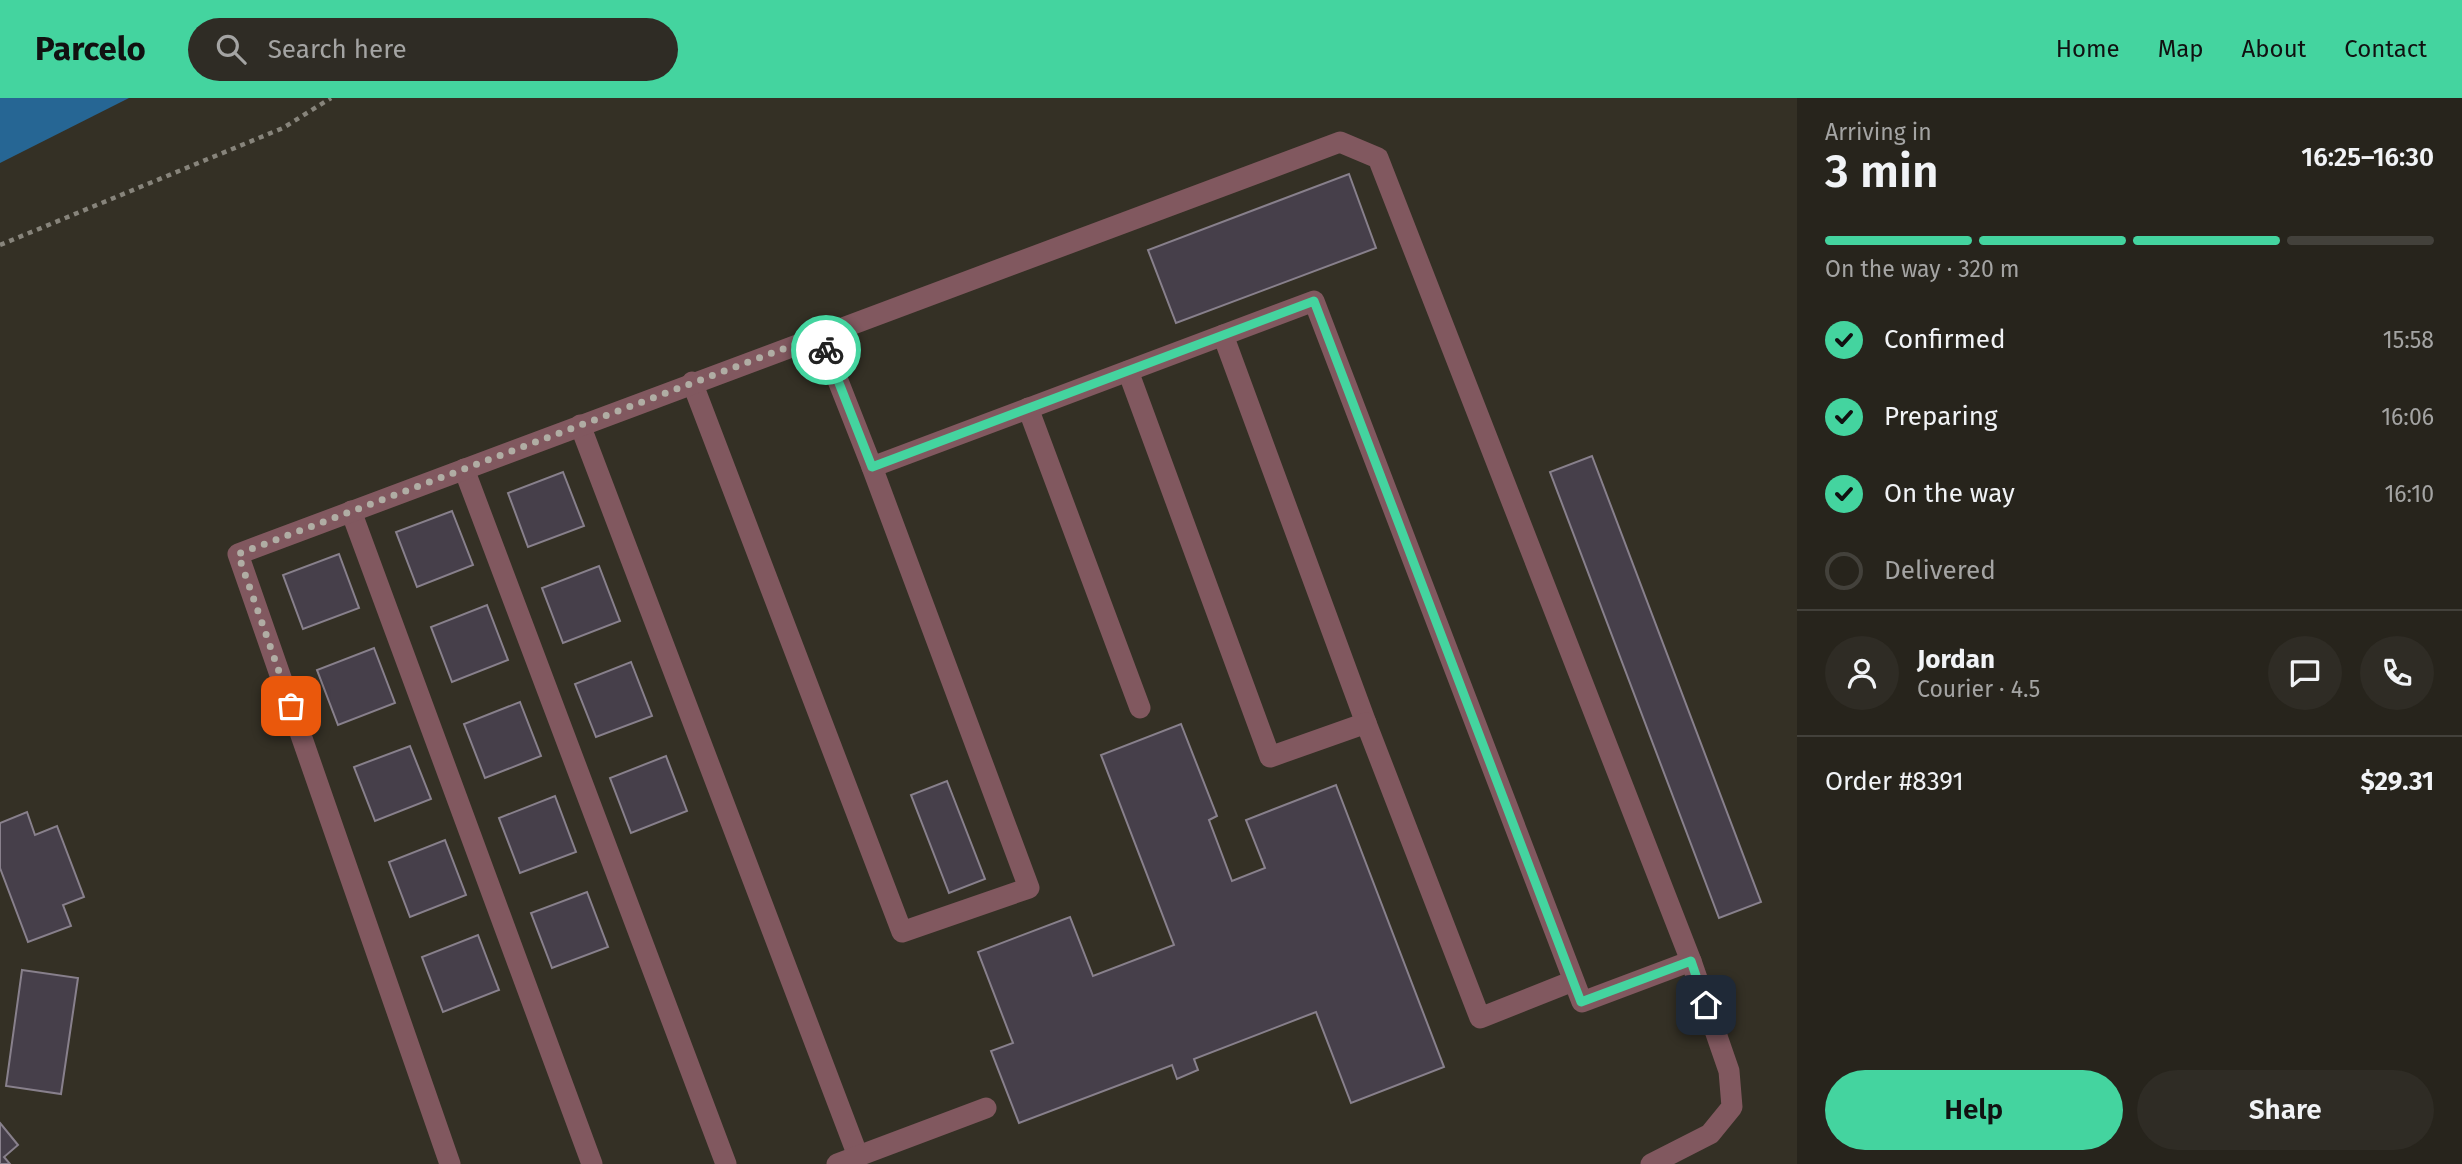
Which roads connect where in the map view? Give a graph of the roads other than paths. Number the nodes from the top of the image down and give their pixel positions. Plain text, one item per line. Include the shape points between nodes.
1 (820, 335) junction
2 (1223, 335) junction
3 (1128, 371) junction
4 (692, 382) junction
5 (1028, 408) junction
6 (580, 425) junction
7 (872, 467) junction
8 (464, 469) junction
9 (351, 511) junction
10 (1140, 708) dead end
11 (1366, 723) junction
12 (1691, 961) junction
13 (1573, 981) junction
14 (986, 1108) dead end
15 (858, 1156) junction
16 (1654, 1163) edge
17 (450, 1164) edge
18 (592, 1164) edge
19 (726, 1164) edge
20 (837, 1164) edge

1 - 4 lane
1 - 7 lane
1 - 12 lane via 1340,142 1378,158
2 - 3 lane
2 - 11 lane
2 - 13 lane via 1314,301
3 - 5 lane
3 - 11 lane via 1270,757
4 - 6 lane
4 - 7 lane via 902,932 1029,888
5 - 7 lane
5 - 10 lane
6 - 8 lane
6 - 15 lane
8 - 9 lane
8 - 19 lane
9 - 17 lane via 238,554
9 - 18 lane
11 - 13 lane via 1480,1018
12 - 13 lane via 1581,1002
12 - 16 lane via 1729,1071 1732,1107 1710,1134
14 - 15 lane
15 - 20 lane

